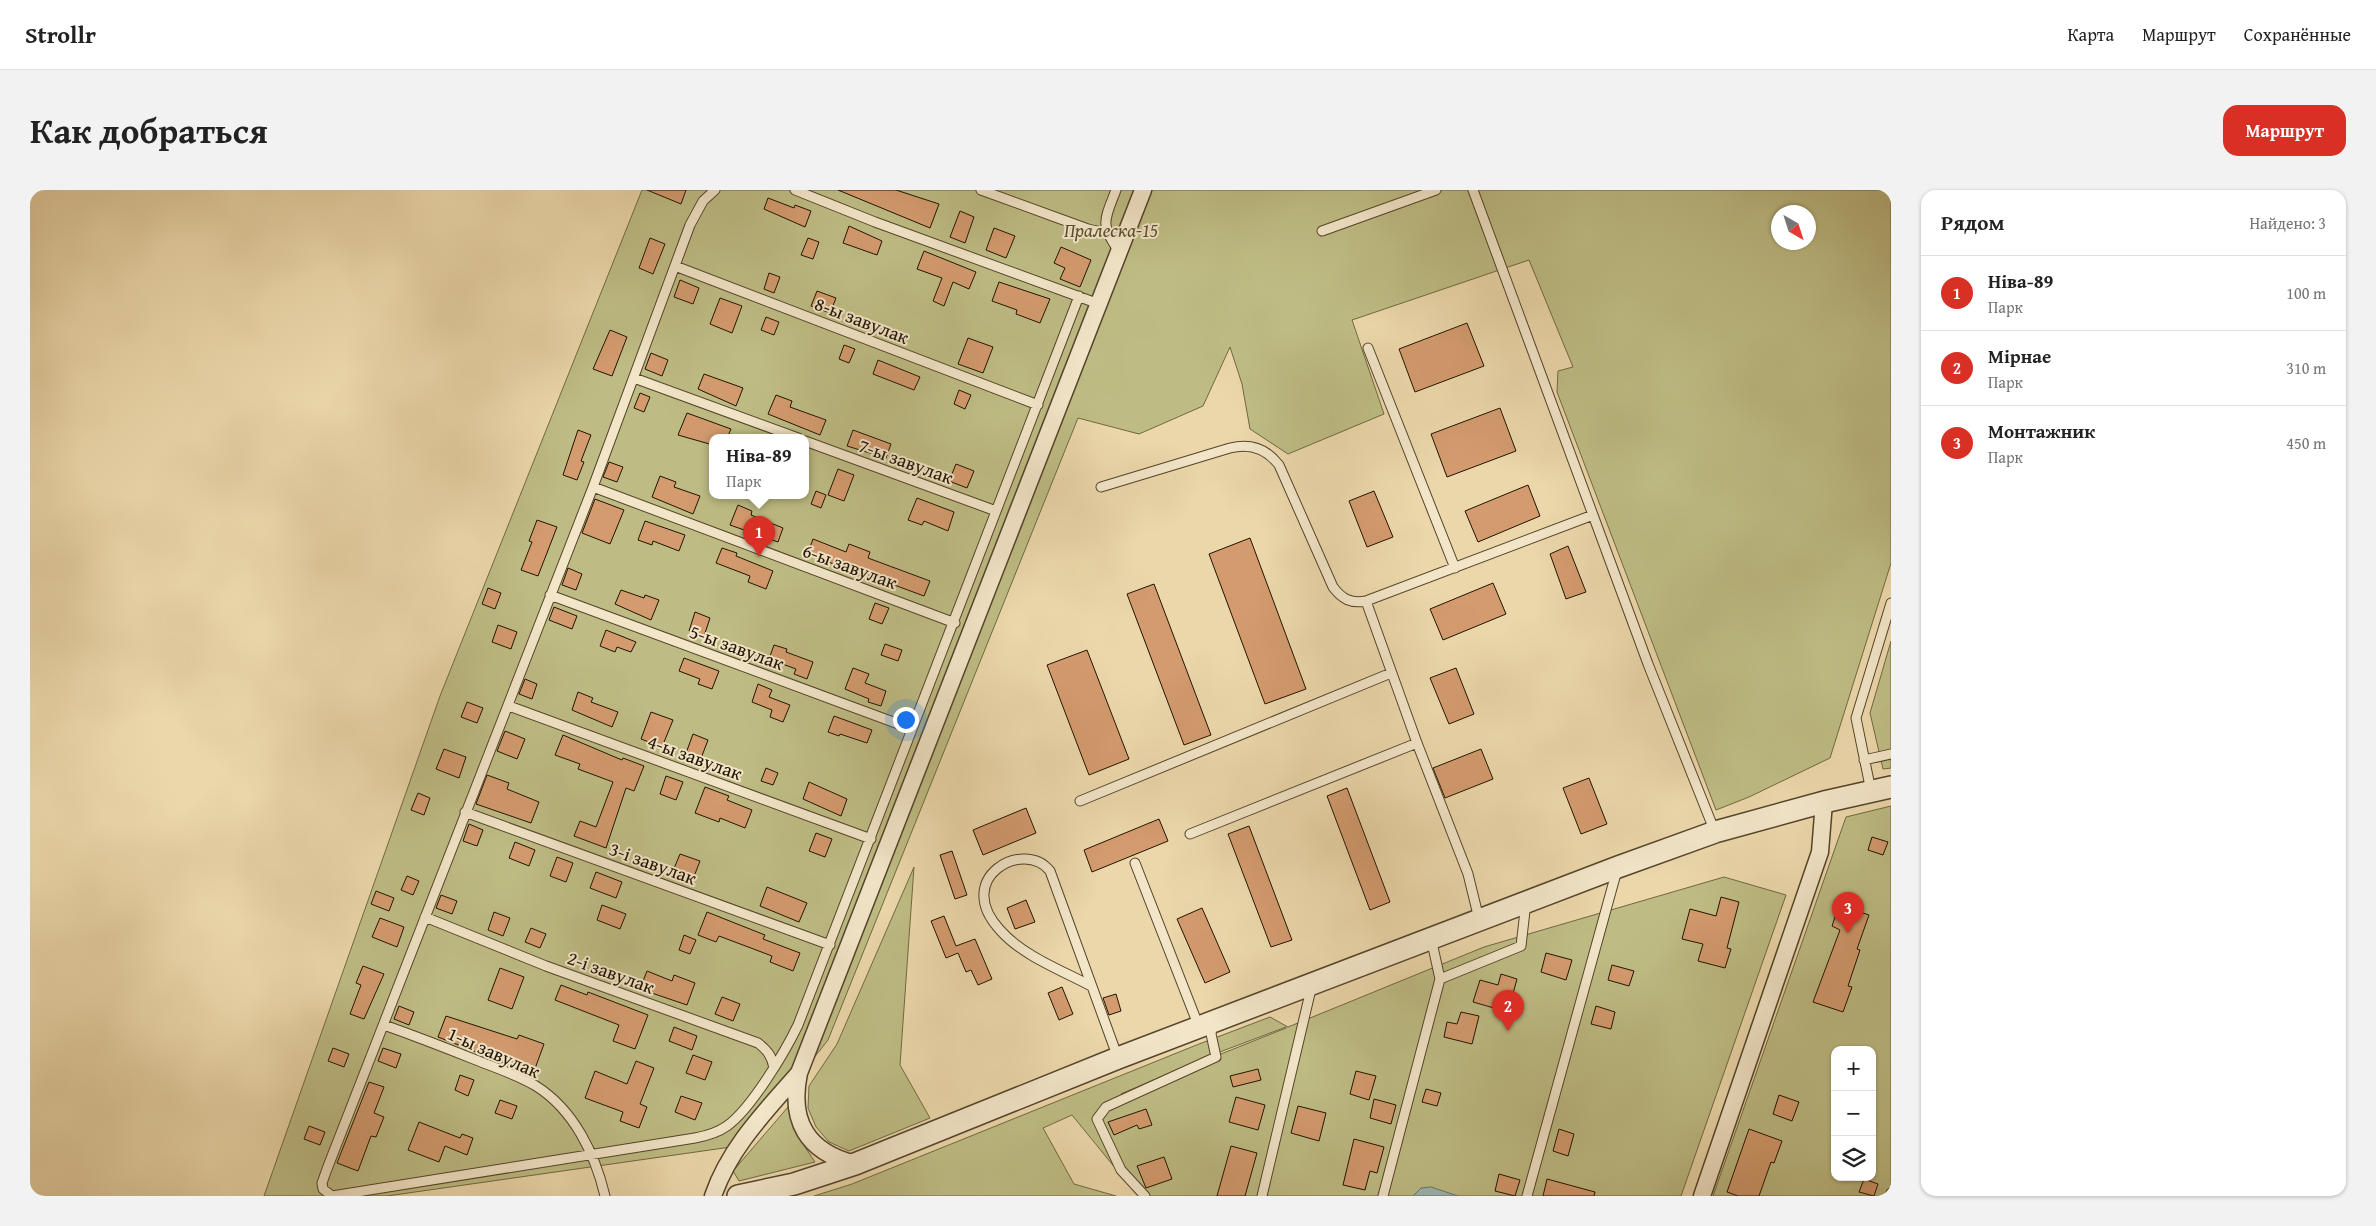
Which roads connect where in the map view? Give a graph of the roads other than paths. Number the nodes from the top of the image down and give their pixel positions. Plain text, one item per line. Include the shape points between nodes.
1 (715, 190) edge
2 (795, 190) edge
3 (981, 190) edge
4 (1116, 190) edge
5 (1144, 190) edge
6 (1436, 190) edge
7 (1473, 190) edge
8 (1322, 231) dead end
9 (1106, 233) junction
10 (1119, 251) junction
11 (675, 266) junction
12 (1079, 296) junction
13 (1098, 304) junction
14 (1368, 348) dead end
15 (634, 378) junction
16 (1038, 405) junction
17 (787, 434) edge
18 (809, 442) edge
19 (593, 487) junction
20 (1101, 487) dead end
21 (996, 512) junction
22 (1593, 515) junction
23 (1455, 568) junction
24 (550, 596) junction
25 (1366, 601) junction
26 (1891, 603) edge
27 (955, 622) junction
28 (1391, 673) junction
29 (509, 706) junction
30 (912, 729) junction
31 (1416, 743) junction
32 (1891, 754) edge
33 (1864, 760) junction
34 (1881, 789) edge
35 (1080, 801) dead end
36 (1824, 802) junction
37 (466, 812) junction
38 (1715, 832) junction
39 (1190, 834) dead end
40 (871, 839) junction
41 (1135, 863) dead end
42 (1618, 867) junction
43 (1526, 902) junction
44 (425, 917) junction
45 (1479, 920) junction
46 (1431, 938) junction
47 (830, 945) junction
48 (1440, 979) junction
49 (1312, 983) junction
50 (1091, 986) junction
51 (1206, 1024) junction
52 (384, 1025) junction
53 (1118, 1058) junction
54 (774, 1068) junction
55 (799, 1073) junction
56 (593, 1155) junction
57 (854, 1164) junction
58 (605, 1196) edge
59 (713, 1196) edge
60 (738, 1196) edge
61 (1145, 1196) edge
62 (1262, 1196) edge
63 (1382, 1196) edge
64 (1527, 1196) edge
65 (1702, 1196) edge

1 - 11 lane via 696,212
2 - 12 lane
3 - 9 lane
4 - 9 lane via 1106,218
5 - 10 street
6 - 8 lane
7 - 22 lane
9 - 10 lane
10 - 13 street
11 - 15 lane
11 - 16 lane, 8-ы завулак
12 - 13 lane
12 - 16 lane
13 - 55 street
14 - 23 lane
15 - 17 lane
15 - 19 lane
16 - 21 lane
18 - 21 lane, 7-ы завулак
19 - 24 lane
19 - 27 lane, 6-ы завулак
20 - 25 lane via 1230,448 1258,447 1279,465 1332,587 1347,600
21 - 27 lane
22 - 23 lane
22 - 38 lane
23 - 25 lane
24 - 29 lane
24 - 30 lane, 5-ы завулак
25 - 28 lane
26 - 33 lane via 1856,718
27 - 30 lane
28 - 31 lane
28 - 35 lane
29 - 37 lane
29 - 40 lane, 4-ы завулак
30 - 40 lane
31 - 39 lane
31 - 45 lane via 1468,874
32 - 33 lane
33 - 34 lane
34 - 36 street
36 - 38 street
36 - 65 street via 1820,852
37 - 44 lane
37 - 47 lane, 3-і завулак
38 - 42 street
40 - 47 lane
41 - 51 lane
42 - 43 street
42 - 64 lane
43 - 45 street
43 - 48 lane via 1521,946
44 - 52 lane
44 - 54 lane, 2-і завулак via 546,966 758,1043 766,1048
45 - 46 street
46 - 48 lane
46 - 49 street
47 - 54 lane via 794,1033
48 - 63 lane
49 - 51 street
49 - 62 lane
50 - 50 lane via 1045,865 1039,860 1024,858 991,874 985,883 983,896 1001,932 1026,951
50 - 53 lane
51 - 53 street
51 - 61 lane via 1216,1057 1106,1107 1097,1119 1121,1170
52 - 56 lane, 1-ы завулак via 536,1086 570,1120
52 - 56 lane via 327,1169 322,1184 326,1194 347,1195
53 - 57 street
54 - 56 lane via 737,1117 718,1131 695,1138
55 - 57 street via 796,1101 803,1130 821,1150
55 - 59 street via 739,1144
56 - 58 lane, 1-ы завулак
57 - 60 street via 794,1184

